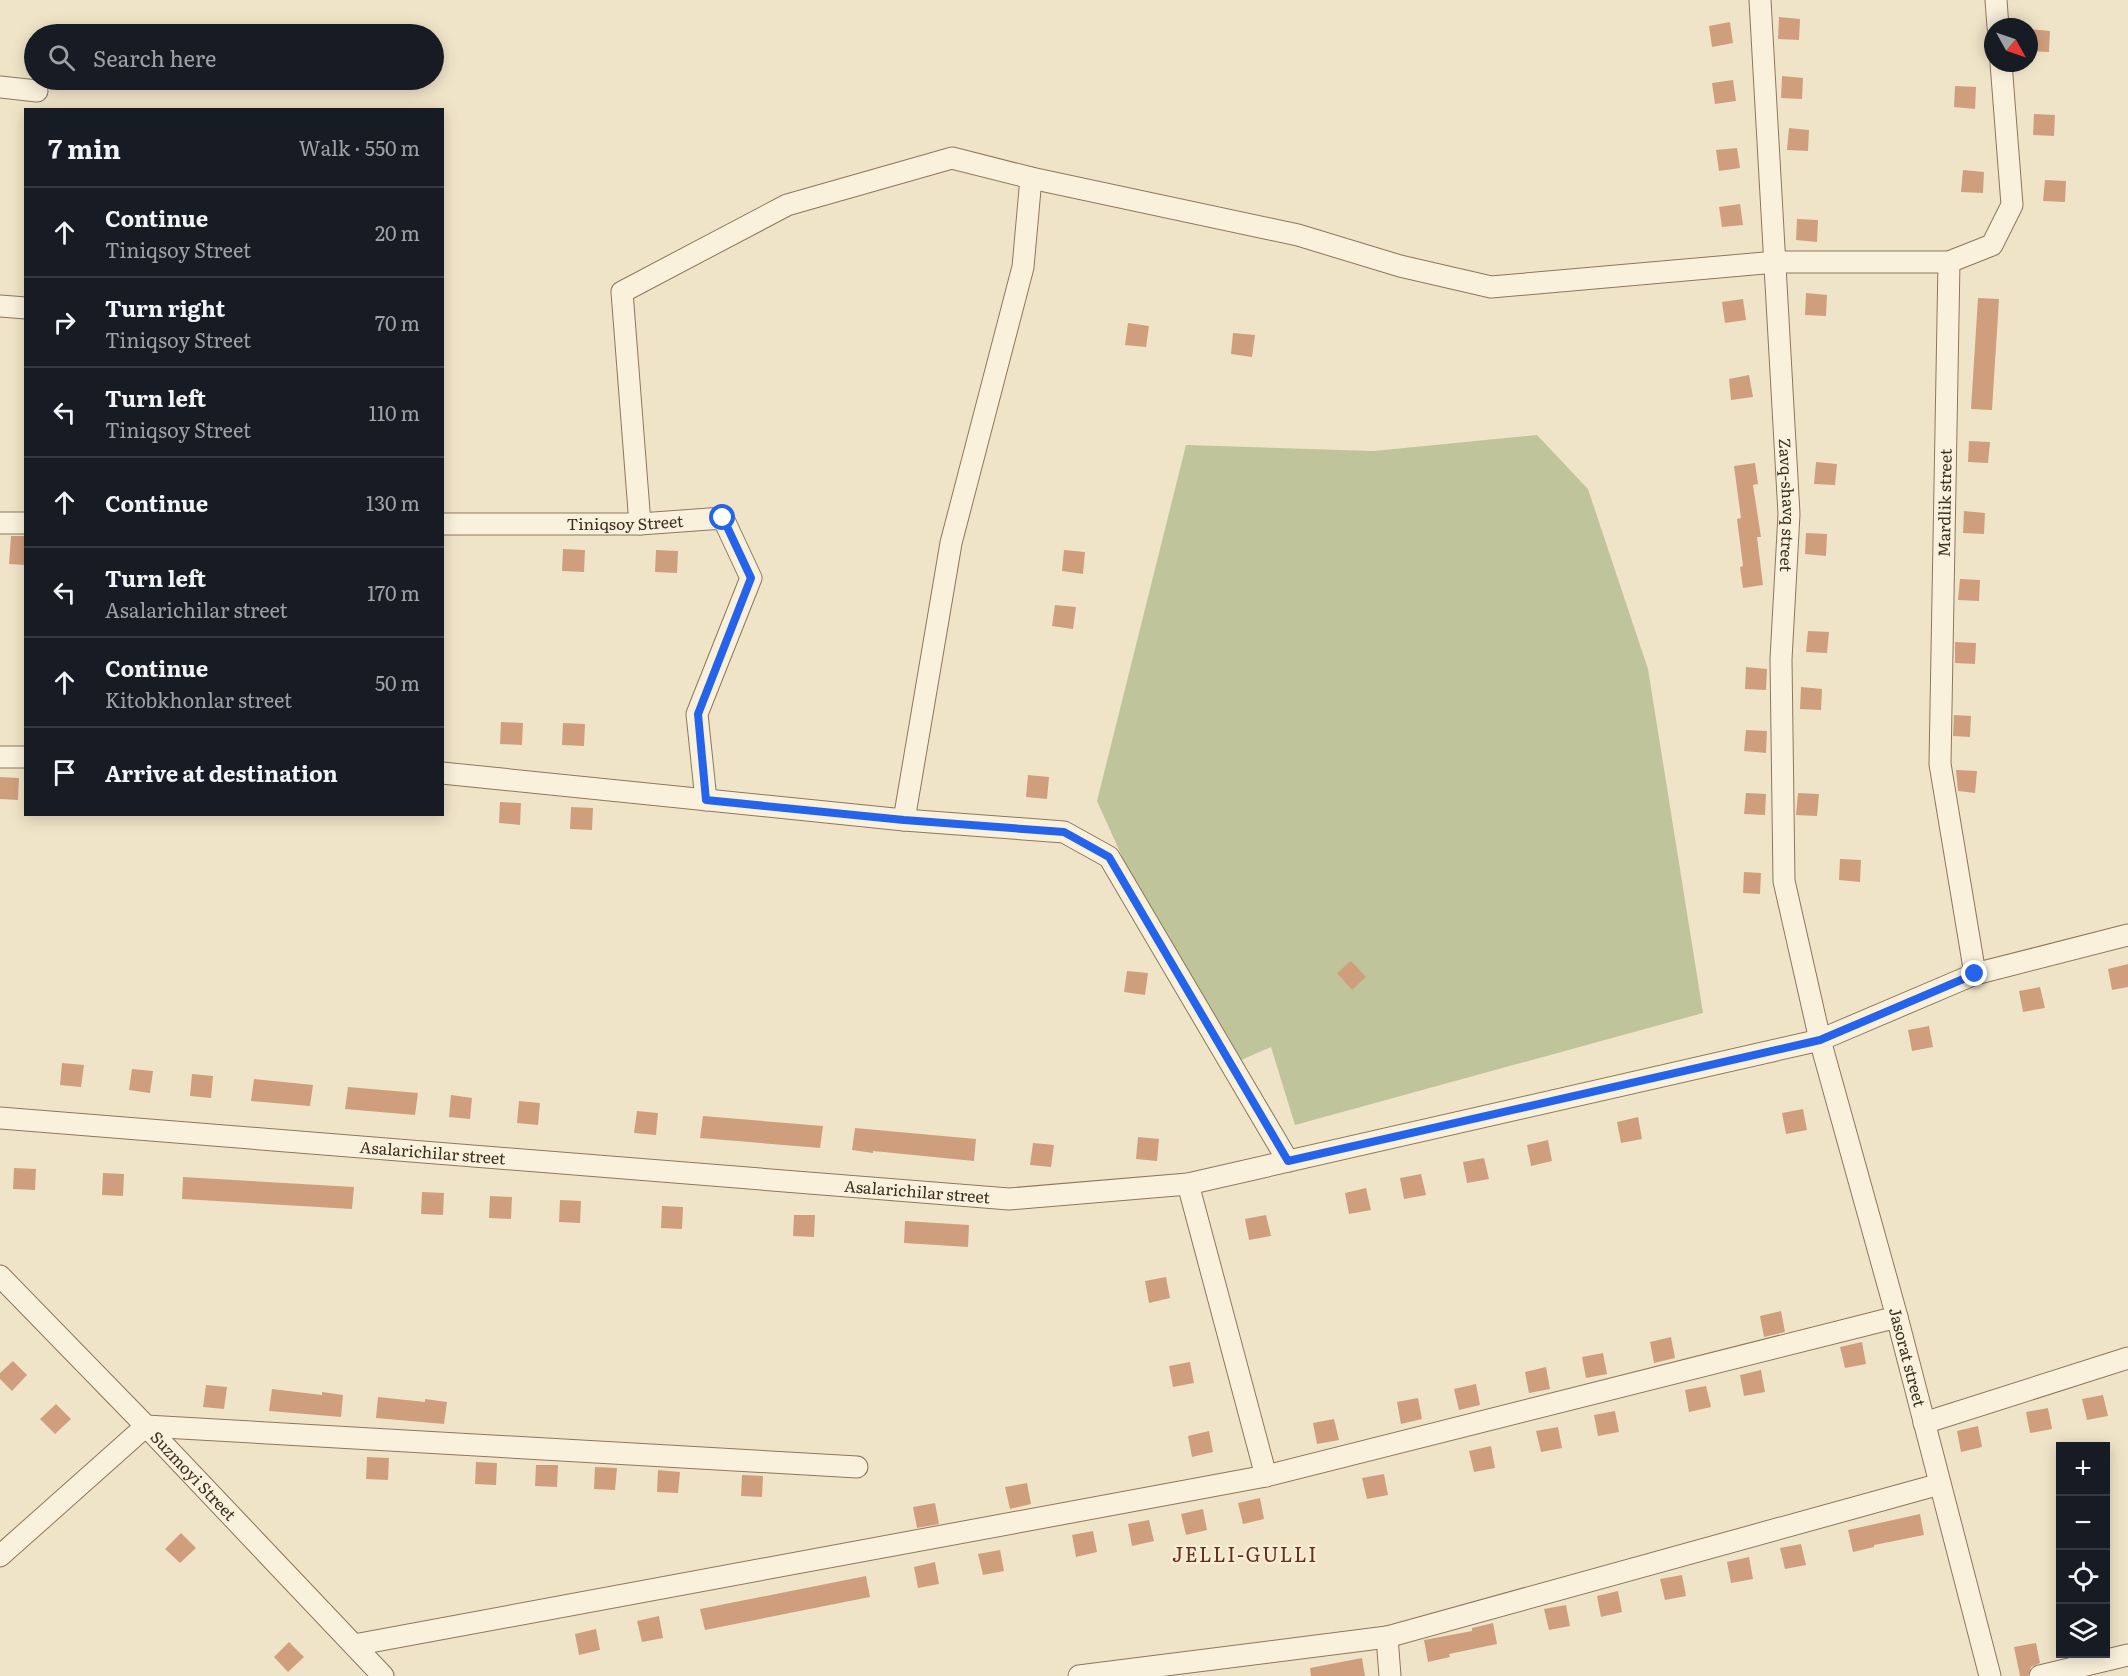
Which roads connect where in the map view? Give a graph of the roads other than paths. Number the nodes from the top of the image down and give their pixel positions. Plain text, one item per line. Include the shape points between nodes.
1 (1760, 0) edge
2 (1996, 0) edge
3 (1997, 18) edge
4 (2002, 72) edge
5 (0, 87) edge
6 (37, 92) dead end
7 (1031, 178) junction
8 (1776, 262) junction
9 (1949, 262) junction
10 (0, 306) edge
11 (24, 308) edge
12 (0, 523) edge
13 (24, 523) edge
14 (444, 524) edge
15 (640, 524) junction
16 (0, 757) edge
17 (24, 757) edge
18 (444, 773) edge
19 (706, 800) junction
20 (904, 820) junction
21 (2128, 935) edge
22 (1975, 974) junction
23 (1820, 1040) junction
24 (0, 1118) edge
25 (1288, 1161) junction
26 (1188, 1184) junction
27 (0, 1276) edge
28 (1897, 1317) junction
29 (2128, 1358) edge
30 (1924, 1424) junction
31 (146, 1426) junction
32 (857, 1467) dead end
33 (1266, 1476) junction
34 (1940, 1484) junction
35 (0, 1556) edge
36 (1387, 1636) junction
37 (354, 1645) junction
38 (2128, 1654) edge
39 (382, 1676) edge
40 (1079, 1676) edge
41 (1390, 1676) edge
42 (1989, 1676) edge
43 (2040, 1676) edge

1 - 8 street, Zavq-shavq street
2 - 3 street
4 - 9 street via 2012,205 1992,245
5 - 6 street
7 - 8 street via 1298,235 1400,266 1491,287
7 - 15 street via 952,158 788,205 622,292
7 - 20 street via 1023,267 951,543
8 - 9 street
8 - 23 street, Zavq-shavq street via 1789,514 1781,659 1784,881
9 - 22 street, Mardlik street via 1940,764
10 - 11 street
12 - 13 street
14 - 15 street, Tiniqsoy Street
15 - 19 street, Tiniqsoy Street via 723,518 751,578 698,714
16 - 17 street
18 - 19 street
19 - 20 street
20 - 25 street via 1064,832 1109,857
21 - 22 street, Asalarichilar street
22 - 23 street, Asalarichilar street
23 - 25 street, Asalarichilar street
23 - 28 street, Jasorat street
24 - 26 street, Asalarichilar street via 1009,1199
25 - 26 street, Asalarichilar street
26 - 33 street
27 - 31 street, Suzmoyi Street
28 - 30 street, Jasorat street
28 - 33 street
29 - 30 street
30 - 34 street, Jasorat street
31 - 32 street
31 - 35 street
31 - 37 street, Suzmoyi Street
33 - 37 street
34 - 36 street
34 - 42 street, Jasorat street
36 - 40 street
36 - 41 street
37 - 39 street, Suzmoyi Street
38 - 43 street

